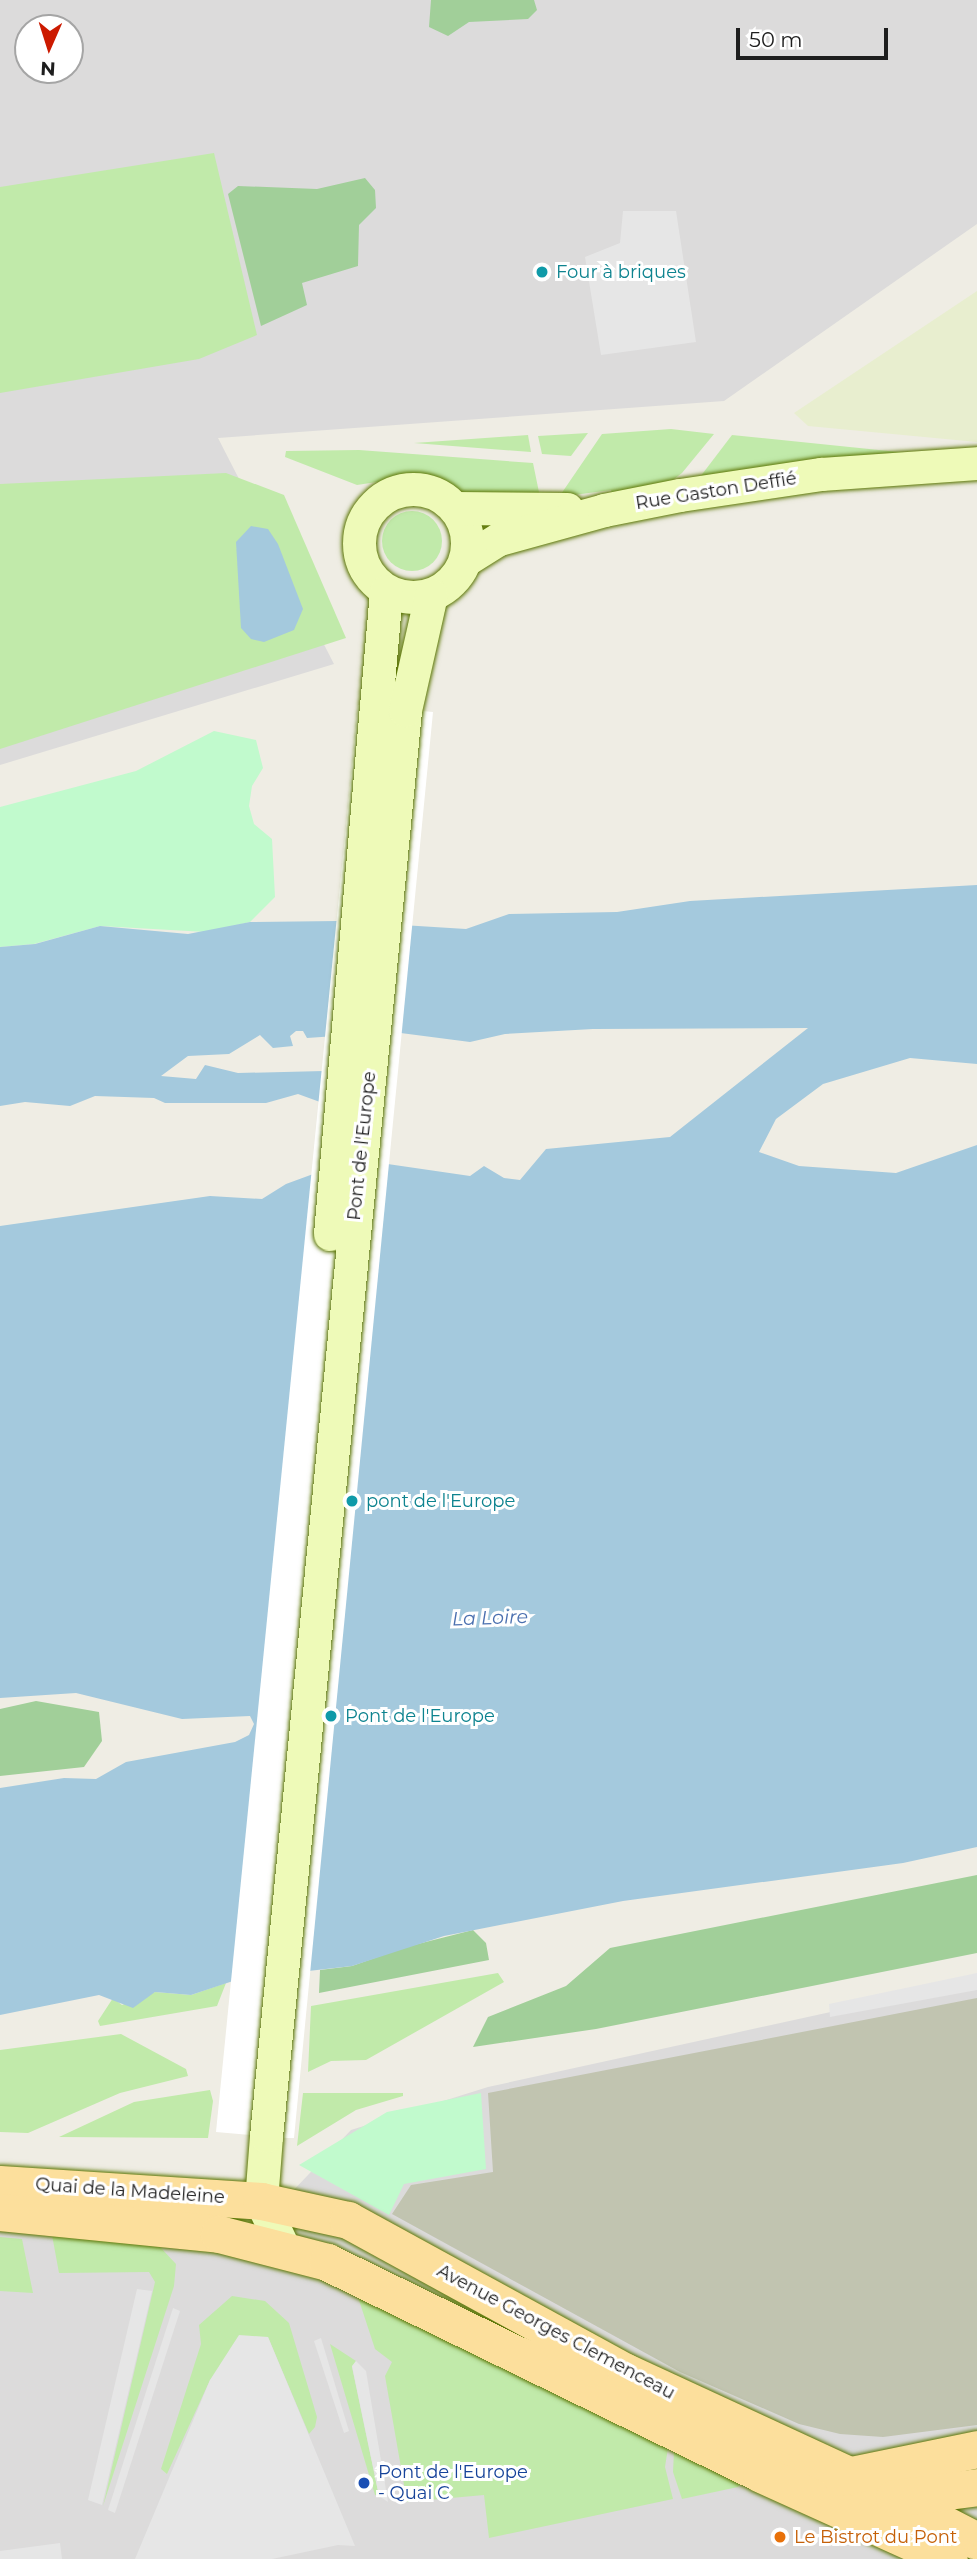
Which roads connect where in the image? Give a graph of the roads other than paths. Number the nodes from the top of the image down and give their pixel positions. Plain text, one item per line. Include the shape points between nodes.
1 (977, 463) edge
2 (455, 508) junction
3 (604, 510) junction
4 (465, 559) junction
5 (387, 591) junction
6 (431, 595) junction
7 (0, 2184) edge
8 (256, 2197) junction
9 (0, 2203) edge
10 (0, 2212) edge
11 (550, 2331) junction
12 (977, 2449) edge
13 (977, 2458) edge
14 (977, 2487) edge
15 (846, 2494) junction
16 (977, 2541) edge
17 (949, 2559) edge

1 - 3 main road, Rue Gaston Deffié via 821,474
2 - 3 main road
2 - 4 main road via 468,541
2 - 5 main road via 433,492 406,489 381,498 369,510 361,524 359,556 365,570
3 - 4 main road, Rue Gaston Deffié via 499,539
4 - 6 main road via 457,575
5 - 6 main road via 415,598
5 - 8 main road
6 - 8 main road, Pont de l'Europe via 405,710
7 - 8 main road, Quai de la Madeleine
8 - 9 main road via 222,2218 40,2201
8 - 10 main road, Quai de la Madeleine via 180,2229
8 - 11 main road via 294,2224 384,2258 466,2304
8 - 11 main road, Avenue Georges Clemenceau via 348,2220
8 - 15 main road, Avenue Georges Clemenceau via 365,2278 494,2346
11 - 15 main road, Avenue Georges Clemenceau
12 - 15 main road
13 - 15 main road
14 - 15 main road
15 - 16 main road
15 - 17 main road

